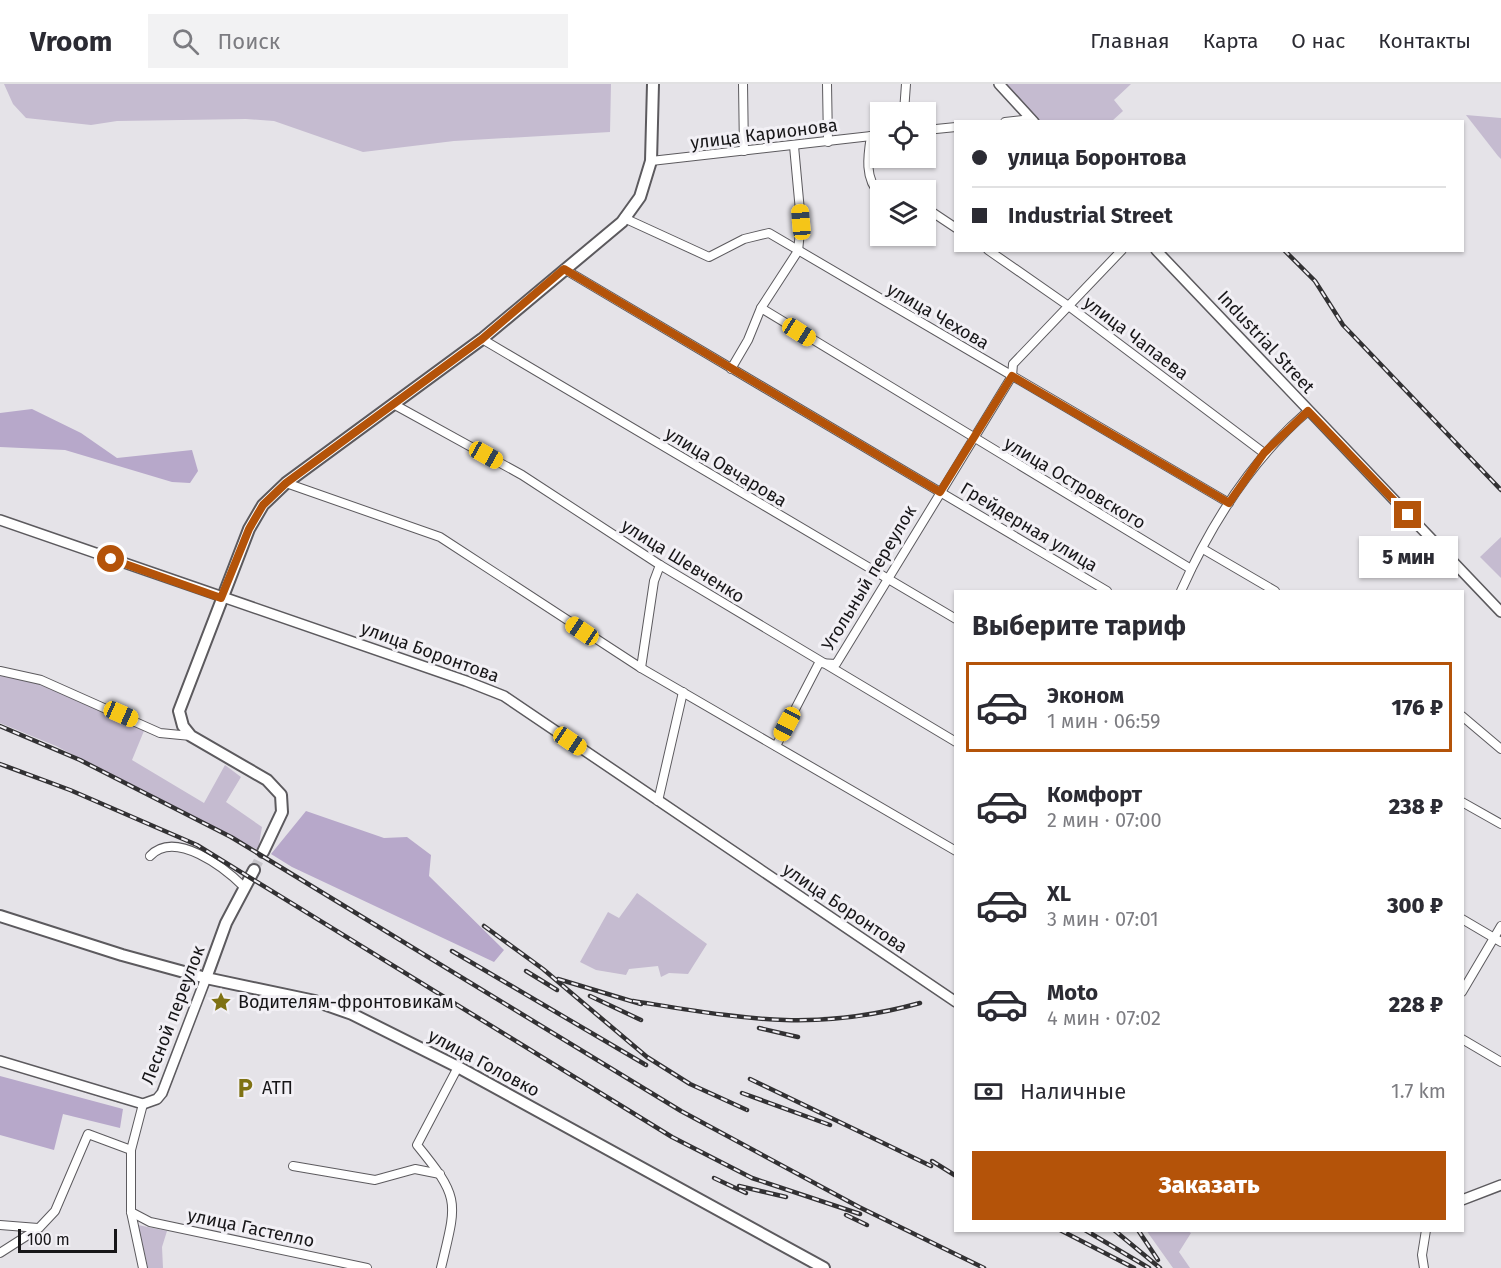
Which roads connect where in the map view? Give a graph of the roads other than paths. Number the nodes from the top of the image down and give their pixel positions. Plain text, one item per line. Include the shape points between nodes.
1 (653, 84) edge
2 (743, 84) edge
3 (827, 84) edge
4 (906, 84) edge
5 (999, 84) edge
6 (905, 102) edge
7 (1033, 120) edge
8 (954, 127) edge
9 (936, 129) edge
10 (870, 136) edge
11 (828, 142) junction
12 (870, 142) edge
13 (794, 146) junction
14 (744, 152) junction
15 (651, 161) junction
16 (872, 180) edge
17 (936, 215) edge
18 (624, 218) junction
19 (954, 227) edge
20 (798, 251) junction
21 (991, 252) edge
22 (1120, 252) edge
23 (1158, 252) edge
24 (564, 269) junction
25 (1070, 307) junction
26 (761, 308) junction
27 (482, 339) junction
28 (731, 369) junction
29 (1012, 376) junction
30 (395, 405) junction
31 (1308, 411) junction
32 (972, 438) junction
33 (1264, 453) junction
34 (286, 483) junction
35 (940, 492) junction
36 (1229, 503) junction
37 (0, 520) edge
38 (1203, 549) junction
39 (660, 565) junction
40 (1191, 569) junction
41 (886, 580) junction
42 (1105, 590) edge
43 (1181, 590) edge
44 (1273, 590) edge
45 (221, 598) junction
46 (1501, 612) edge
47 (954, 618) edge
48 (819, 663) junction
49 (641, 668) junction
50 (0, 670) edge
51 (683, 692) junction
52 (1464, 718) edge
53 (191, 736) junction
54 (954, 741) edge
55 (776, 746) junction
56 (1501, 749) edge
57 (658, 801) junction
58 (1464, 802) edge
59 (1501, 824) edge
60 (954, 849) edge
61 (263, 852) tunnel mouth
62 (150, 856) dead end
63 (254, 870) tunnel mouth
64 (244, 886) junction
65 (0, 916) edge
66 (1464, 920) edge
67 (1501, 926) edge
68 (1498, 940) edge
69 (206, 978) junction
70 (1464, 989) edge
71 (954, 1001) edge
72 (1464, 1041) edge
73 (0, 1061) edge
74 (1501, 1062) edge
75 (458, 1067) junction
76 (143, 1104) junction
77 (131, 1150) junction
78 (293, 1166) dead end
79 (441, 1175) junction
80 (1501, 1185) edge
81 (1464, 1199) edge
82 (130, 1212) junction
83 (0, 1225) edge
84 (39, 1228) junction
85 (1420, 1232) edge
86 (1426, 1232) edge
87 (1425, 1244) junction
88 (0, 1253) edge
89 (1422, 1255) junction
90 (143, 1268) edge
91 (367, 1268) edge
92 (441, 1268) edge
93 (824, 1268) edge
94 (1418, 1268) edge
95 (1424, 1268) edge

1 - 15 main road
2 - 14 street
3 - 11 street
4 - 6 street
5 - 7 street
8 - 9 street
10 - 11 street, улица Карионова
11 - 13 street, улица Карионова
12 - 16 street via 867,160
13 - 14 street, улица Карионова
13 - 20 street via 801,222
14 - 15 street, улица Карионова
15 - 18 main road via 640,196
17 - 19 street
18 - 20 street, улица Чехова via 709,257 744,239 770,233
18 - 24 main road
20 - 26 street
20 - 29 street, улица Чехова
21 - 25 street, улица Чапаева
22 - 25 street, Угольный переулок
23 - 31 street, Industrial Street
24 - 27 main road
24 - 28 street, Грейдерная улица
25 - 29 street, Угольный переулок via 1013,364
25 - 33 street, улица Чапаева
26 - 28 street
26 - 32 street, улица Островского
27 - 30 main road
27 - 41 street, улица Овчарова
28 - 35 street, Грейдерная улица
29 - 32 street, Угольный переулок
29 - 36 street, улица Чехова
30 - 34 main road
30 - 39 street, улица Шевченко via 522,475
31 - 33 street
31 - 46 street, Industrial Street
32 - 35 street, Угольный переулок
32 - 40 street, улица Островского
33 - 36 street
34 - 45 main road via 263,505 249,529
34 - 49 street via 440,537
35 - 41 street, Угольный переулок
35 - 42 street, Грейдерная улица
36 - 38 street
37 - 45 street, улица Боронтова
38 - 40 street
38 - 44 street
39 - 48 street, улица Шевченко
39 - 49 street
40 - 43 street
41 - 47 street, улица Овчарова
41 - 48 street, Угольный переулок via 836,664
45 - 53 main road via 180,704 181,721
45 - 57 street, улица Боронтова via 504,696
48 - 54 street, улица Шевченко
48 - 55 street, Угольный переулок
49 - 51 street
50 - 53 street via 41,680 160,733
51 - 55 street
51 - 57 street
52 - 56 street
53 - 61 main road via 267,780 281,795 282,812
55 - 60 street
57 - 71 street, улица Боронтова
58 - 59 street
62 - 64 street via 164,847 191,852 213,861
63 - 64 main road, Лесной переулок
64 - 69 main road, Лесной переулок
65 - 69 main road, улица Головко via 62,938
66 - 68 street
67 - 68 street
68 - 70 street
69 - 75 main road, улица Головко via 338,1008
69 - 76 street, Лесной переулок via 162,1093
72 - 74 street
73 - 76 street
75 - 79 street via 417,1145
75 - 93 main road, улица Головко
76 - 77 street, Лесной переулок
77 - 82 street, Лесной переулок
77 - 84 street via 88,1134 55,1211
78 - 79 street via 375,1180 415,1169
79 - 92 street via 453,1204
80 - 81 street
82 - 90 street, Лесной переулок
82 - 91 street, улица Гастелло via 144,1221
83 - 84 street
84 - 88 street
85 - 87 street
86 - 87 street
87 - 89 street
89 - 94 street
89 - 95 street

